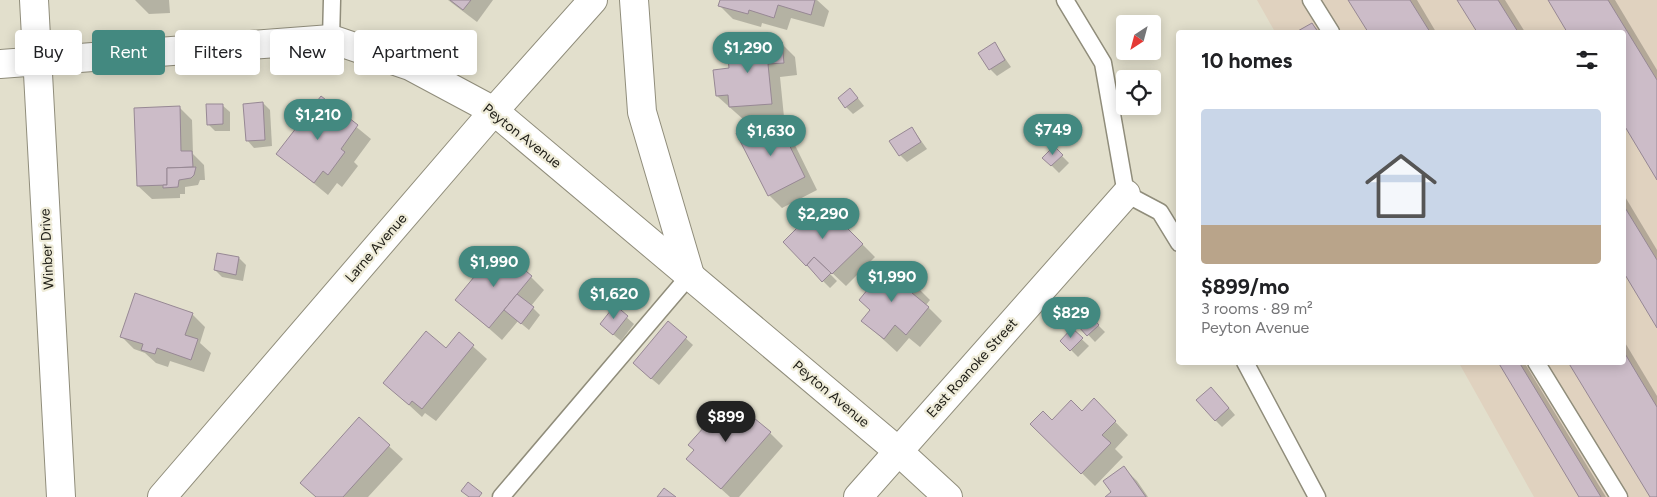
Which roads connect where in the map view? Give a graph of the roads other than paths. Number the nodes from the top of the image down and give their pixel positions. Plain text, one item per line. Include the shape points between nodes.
1 (34, 0) edge
2 (332, 0) edge
3 (593, 0) edge
4 (634, 0) edge
5 (1065, 0) edge
6 (1311, 0) edge
7 (36, 30) edge
8 (331, 30) edge
9 (1330, 30) edge
10 (344, 43) edge
11 (270, 44) edge
12 (82, 59) edge
13 (15, 63) edge
14 (0, 64) edge
15 (39, 75) edge
16 (494, 111) junction
17 (1126, 194) junction
18 (1176, 238) edge
19 (690, 275) junction
20 (1247, 365) edge
21 (1538, 365) edge
22 (898, 451) junction
23 (60, 497) edge
24 (162, 497) edge
25 (501, 497) edge
26 (858, 497) edge
27 (948, 497) edge
28 (1317, 497) edge
29 (1619, 497) edge

1 - 7 street, Winber Drive
2 - 8 lane
3 - 16 street, Larne Avenue
4 - 19 street via 642,112
5 - 17 lane via 1103,63
6 - 9 lane
10 - 16 street, Peyton Avenue via 410,66
11 - 12 street, Peyton Avenue
13 - 14 street, Peyton Avenue
15 - 23 street, Winber Drive
16 - 19 street, Peyton Avenue
16 - 24 street, Larne Avenue
17 - 18 lane via 1160,212
17 - 22 street, East Roanoke Street
19 - 22 street, Peyton Avenue
19 - 25 lane
20 - 28 lane
21 - 29 lane
22 - 26 street, East Roanoke Street
22 - 27 street, Peyton Avenue

